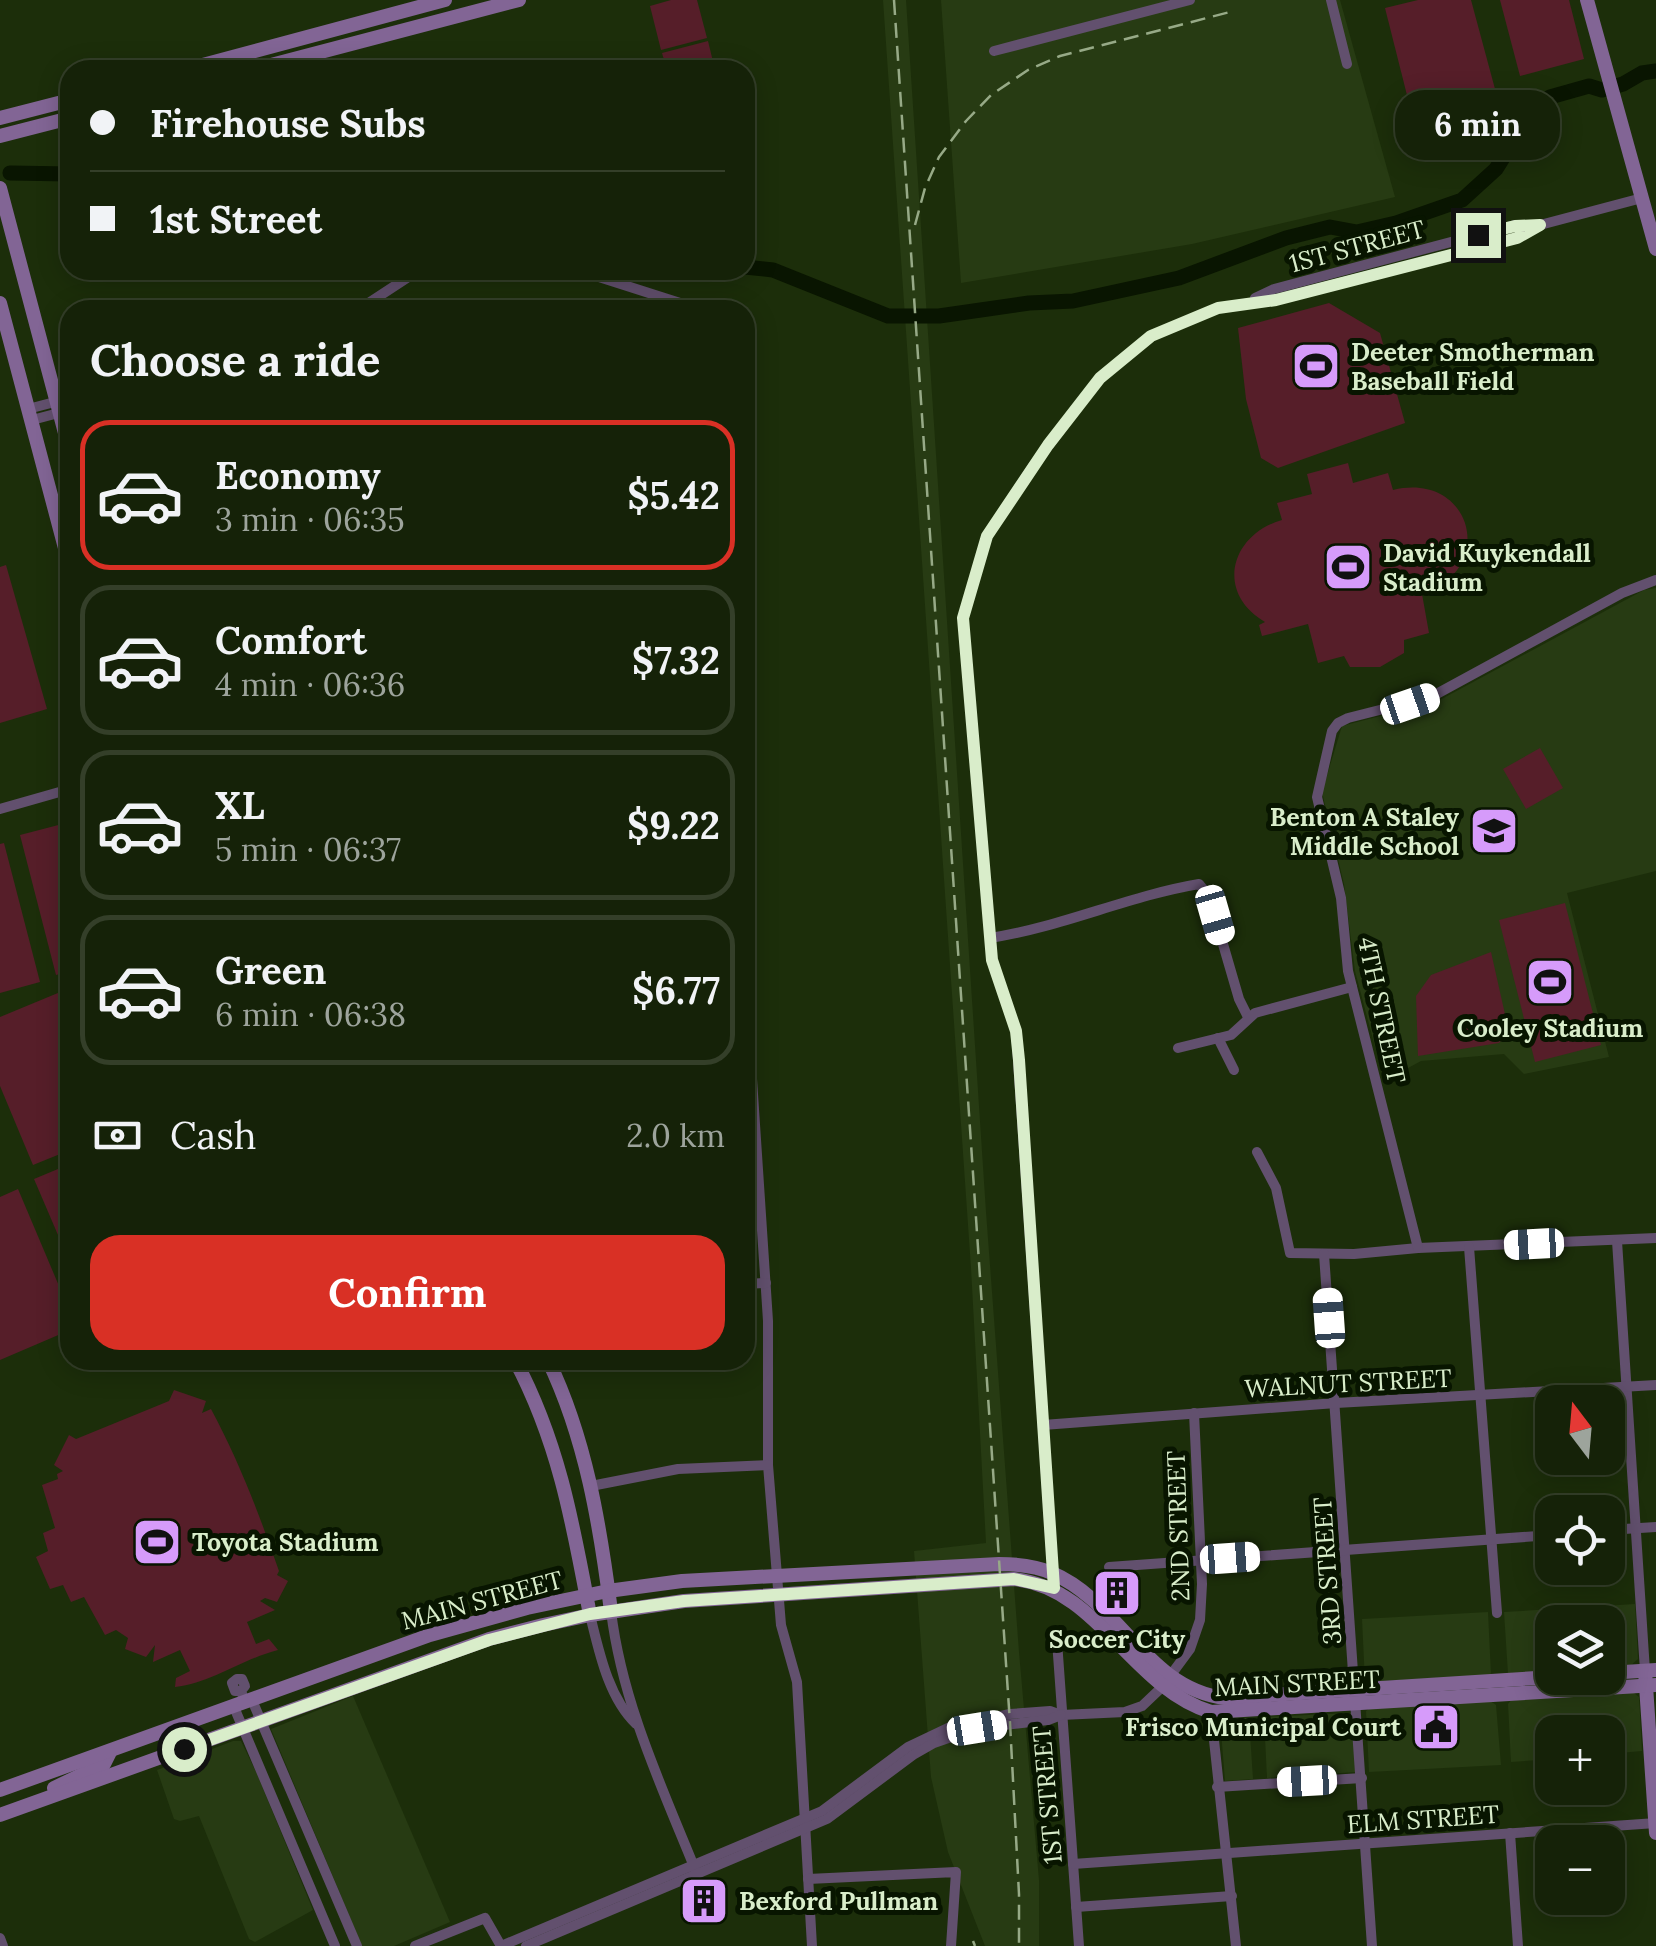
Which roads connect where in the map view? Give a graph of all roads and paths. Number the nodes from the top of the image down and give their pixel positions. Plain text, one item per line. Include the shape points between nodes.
1 (446, 0) edge
2 (519, 0) edge
3 (1190, 0) edge
4 (1331, 0) edge
5 (1587, 0) edge
6 (486, 4) edge
7 (307, 37) junction
8 (994, 51) dead end
9 (310, 55) junction
10 (221, 60) edge
11 (291, 60) edge
12 (1348, 64) dead end
13 (60, 103) edge
14 (0, 118) edge
15 (60, 121) edge
16 (0, 136) edge
17 (0, 188) edge
18 (1642, 198) junction
19 (1656, 250) edge
20 (403, 280) edge
21 (608, 280) edge
22 (373, 300) edge
23 (671, 300) edge
24 (0, 302) edge
25 (60, 392) edge
26 (60, 407) edge
27 (30, 415) junction
28 (60, 530) edge
29 (1656, 580) edge
30 (60, 793) edge
31 (0, 810) edge
32 (990, 938) junction
33 (1352, 986) junction
34 (1248, 1017) junction
35 (1218, 1038) junction
36 (1178, 1048) dead end
37 (1234, 1070) dead end
38 (755, 1148) edge
39 (1258, 1152) dead end
40 (1656, 1238) edge
41 (1617, 1240) junction
42 (1469, 1246) junction
43 (1418, 1248) junction
44 (1324, 1254) junction
45 (766, 1282) junction
46 (755, 1283) edge
47 (520, 1370) edge
48 (553, 1370) edge
49 (1656, 1385) edge
50 (1626, 1386) junction
51 (1481, 1396) junction
52 (1336, 1403) junction
53 (1194, 1412) junction
54 (1043, 1425) junction
55 (768, 1465) junction
56 (591, 1486) junction
57 (1656, 1527) edge
58 (1636, 1528) junction
59 (1625, 1529) edge
60 (1535, 1535) edge
61 (1492, 1539) junction
62 (1345, 1549) junction
63 (1200, 1561) junction
64 (1109, 1567) dead end
65 (776, 1577) junction
66 (1053, 1581) junction
67 (608, 1591) junction
68 (778, 1594) junction
69 (586, 1595) junction
70 (611, 1611) junction
71 (1497, 1612) dead end
72 (590, 1614) junction
73 (1057, 1641) dead end
74 (1625, 1675) edge
75 (236, 1677) dead end
76 (1651, 1678) edge
77 (1535, 1679) edge
78 (1166, 1682) junction
79 (1357, 1696) junction
80 (243, 1700) junction
81 (1210, 1712) junction
82 (1061, 1715) junction
83 (261, 1720) junction
84 (636, 1725) junction
85 (243, 1727) junction
86 (110, 1752) junction
87 (1362, 1778) junction
88 (1217, 1787) junction
89 (0, 1790) edge
90 (24, 1806) junction
91 (0, 1815) edge
92 (804, 1824) junction
93 (1656, 1824) edge
94 (1510, 1833) junction
95 (1656, 1833) edge
96 (1366, 1842) junction
97 (1228, 1854) junction
98 (1073, 1864) junction
99 (695, 1870) junction
100 (808, 1879) junction
101 (1232, 1896) junction
102 (1076, 1907) junction
103 (340, 1908) junction
104 (321, 1916) junction
105 (0, 1938) edge
106 (3, 1946) edge
107 (335, 1946) edge
108 (357, 1946) edge
109 (415, 1946) edge
110 (500, 1946) edge
111 (526, 1946) edge
112 (812, 1946) edge
113 (951, 1946) edge
114 (1078, 1946) edge
115 (1236, 1946) edge
116 (1372, 1946) edge
117 (1518, 1946) edge

1 - 7 main road
2 - 6 main road
3 - 8 street
4 - 12 street
5 - 18 main road
6 - 9 main road
7 - 9 main road
7 - 10 main road
9 - 11 main road
13 - 14 main road
15 - 16 main road
17 - 25 main road
18 - 19 main road
18 - 32 street, 1ST STREET via 1540,225 1517,238 1405,260 1276,300 1218,308 1151,336 1100,378 987,536 963,618
20 - 22 street
21 - 23 street
24 - 27 main road
26 - 27 street
27 - 28 main road
29 - 33 street, 4TH STREET via 1431,697 1338,723 1317,797 1341,898
30 - 31 street
32 - 34 street via 1199,884 1210,896
32 - 54 street, 1ST STREET via 1016,1031
33 - 34 street
33 - 43 street, 4TH STREET
34 - 35 street via 1244,1026
35 - 36 street
35 - 37 street
38 - 45 street
39 - 44 street via 1276,1188 1290,1253
40 - 41 street
41 - 42 street
41 - 50 street
42 - 43 street
42 - 51 street
43 - 44 street
44 - 52 street, 3RD STREET
45 - 46 street
45 - 55 street
47 - 69 main road via 559,1462
48 - 56 main road
49 - 50 street, WALNUT STREET
50 - 51 street, WALNUT STREET
50 - 58 street
51 - 52 street, WALNUT STREET
51 - 61 street
52 - 53 street, WALNUT STREET
52 - 62 street, 3RD STREET
53 - 54 street, WALNUT STREET
53 - 63 street, 2ND STREET
54 - 66 street, 1ST STREET
55 - 56 street via 678,1469
55 - 65 street
56 - 67 main road
57 - 58 street
58 - 59 street
58 - 76 street
60 - 61 street
61 - 62 street
61 - 71 street
62 - 63 street
62 - 79 street, 3RD STREET
63 - 64 street
63 - 78 street, 2ND STREET via 1196,1640
65 - 66 main road, MAIN STREET via 999,1564
65 - 67 main road, MAIN STREET
65 - 68 street
66 - 68 main road, MAIN STREET
66 - 78 main road, MAIN STREET via 1078,1587
67 - 69 main road, MAIN STREET
67 - 70 main road
68 - 70 main road, MAIN STREET
68 - 92 street via 797,1682
69 - 72 main road
69 - 80 main road, MAIN STREET via 430,1635
70 - 72 main road, MAIN STREET
70 - 84 street
72 - 83 main road, MAIN STREET via 489,1640
72 - 84 street via 623,1712
73 - 82 street, 1ST STREET
74 - 76 main road
75 - 80 street via 245,1686
76 - 79 main road, MAIN STREET
76 - 93 main road
77 - 79 main road, MAIN STREET
78 - 79 main road, MAIN STREET via 1226,1698
78 - 81 main road, MAIN STREET
78 - 82 street via 1131,1711
79 - 81 main road, MAIN STREET
79 - 87 street, 3RD STREET
80 - 83 street
80 - 85 street
80 - 86 main road, MAIN STREET
81 - 88 street
82 - 92 street via 977,1728 934,1743 827,1819
82 - 98 street, 1ST STREET
83 - 85 main road, MAIN STREET
83 - 103 street
84 - 99 street
85 - 90 main road, MAIN STREET
85 - 104 street
86 - 89 main road, MAIN STREET
86 - 90 main road via 104,1764
87 - 88 street
87 - 96 street, 3RD STREET
88 - 97 street
90 - 91 main road, MAIN STREET
92 - 99 street
92 - 100 street
93 - 94 street, ELM STREET
93 - 95 main road
94 - 96 street, ELM STREET
94 - 117 street
96 - 97 street, ELM STREET
96 - 116 street, 3RD STREET
97 - 98 street, ELM STREET
97 - 101 street
98 - 102 street, 1ST STREET
99 - 110 street
99 - 111 street
100 - 112 street
100 - 113 street via 956,1872
101 - 102 street
101 - 115 street
102 - 114 street, 1ST STREET
103 - 104 street
103 - 108 street
104 - 107 street
105 - 106 street
109 - 110 street via 485,1918

